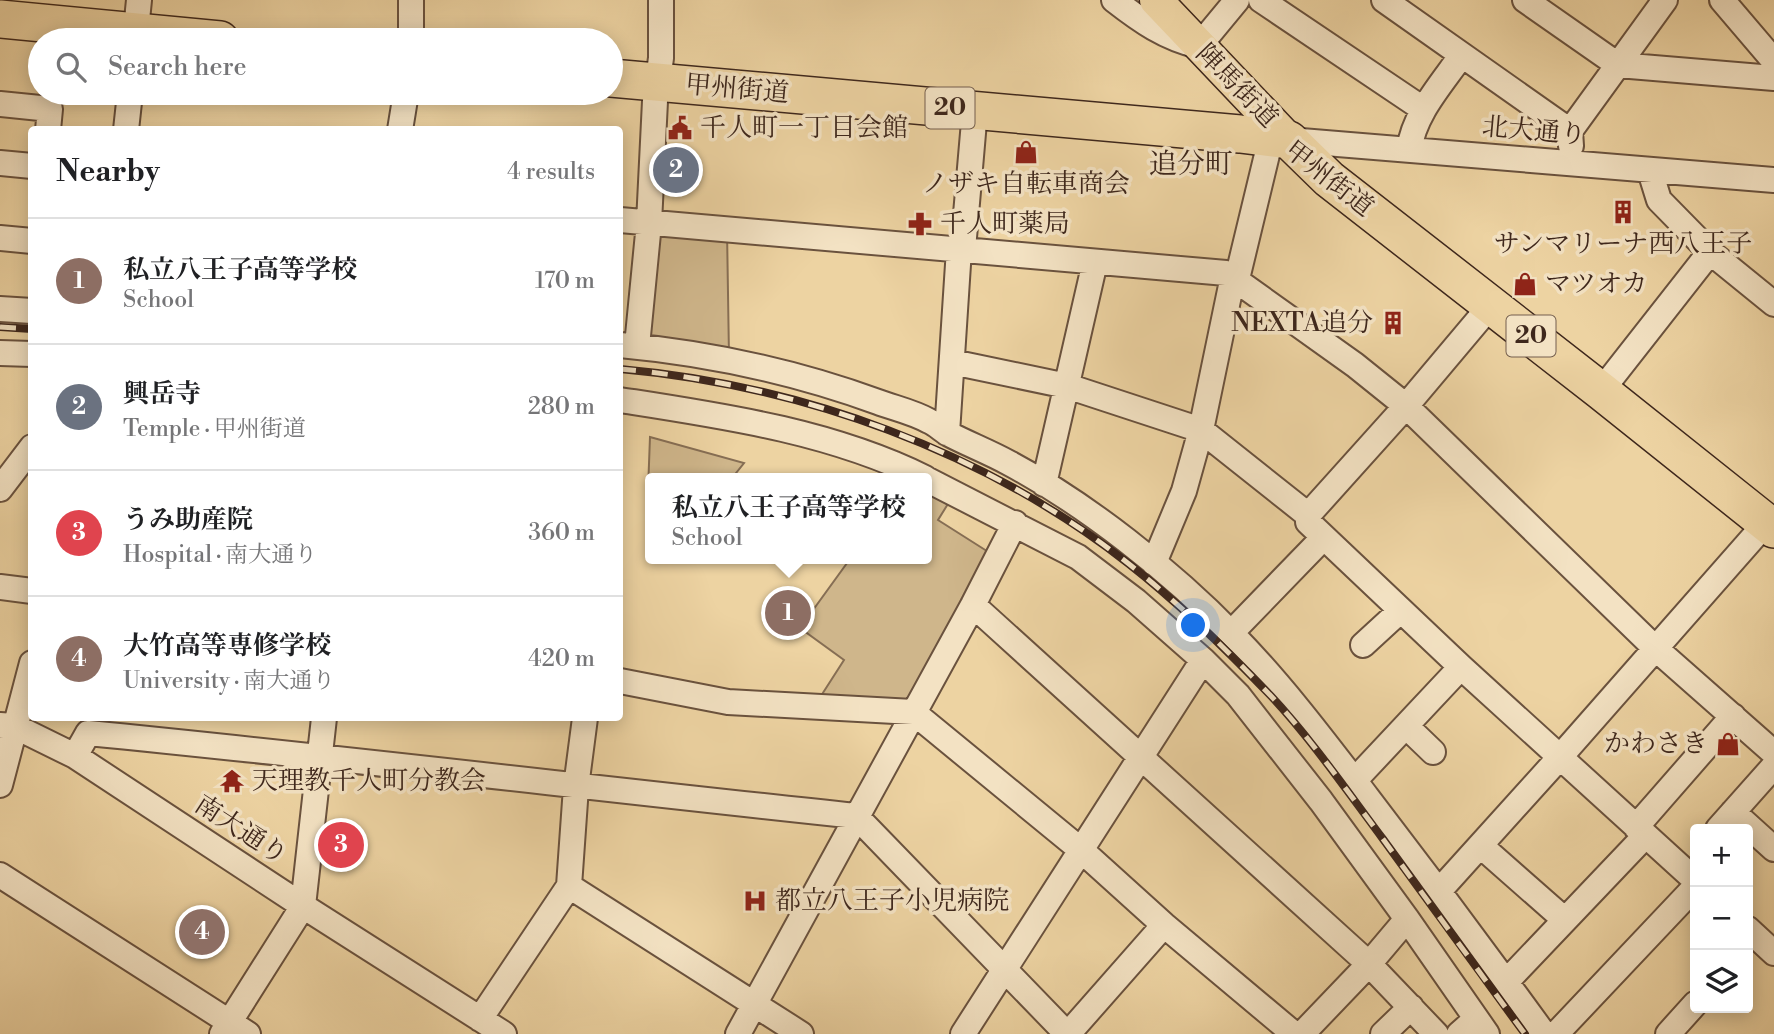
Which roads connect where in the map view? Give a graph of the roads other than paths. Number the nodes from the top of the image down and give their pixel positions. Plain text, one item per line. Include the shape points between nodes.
1 (411, 0) edge
2 (661, 0) edge
3 (1114, 0) edge
4 (1156, 0) edge
5 (1237, 0) edge
6 (1261, 0) edge
7 (1384, 0) edge
8 (1525, 0) edge
9 (1722, 0) edge
10 (1657, 3) edge
11 (17, 14) edge
12 (137, 24) edge
13 (158, 28) edge
14 (411, 28) edge
15 (1199, 46) junction
16 (1461, 56) junction
17 (1774, 61) edge
18 (1618, 65) junction
19 (1774, 78) edge
20 (623, 79) edge
21 (657, 82) junction
22 (0, 104) edge
23 (129, 105) edge
24 (404, 105) edge
25 (975, 110) junction
26 (1423, 110) junction
27 (48, 126) edge
28 (126, 126) edge
29 (401, 126) edge
30 (1570, 131) junction
31 (1280, 139) junction
32 (1409, 150) junction
33 (0, 163) edge
34 (1572, 164) junction
35 (28, 166) edge
36 (1650, 171) junction
37 (1774, 180) edge
38 (623, 220) edge
39 (649, 223) junction
40 (0, 238) edge
41 (28, 241) edge
42 (961, 249) junction
43 (1710, 251) junction
44 (1095, 262) junction
45 (1235, 278) junction
46 (1774, 303) edge
47 (1491, 305) junction
48 (0, 309) edge
49 (28, 311) edge
50 (628, 346) edge
51 (0, 353) edge
52 (28, 354) edge
53 (952, 362) junction
54 (1067, 386) junction
55 (1601, 391) junction
56 (623, 404) edge
57 (1406, 406) junction
58 (1201, 430) junction
59 (947, 433) junction
60 (21, 458) edge
61 (911, 473) edge
62 (932, 482) edge
63 (1044, 484) junction
64 (0, 489) edge
65 (1308, 515) junction
66 (1016, 523) junction
67 (1770, 526) edge
68 (1324, 537) junction
69 (1154, 563) junction
70 (0, 587) edge
71 (28, 590) edge
72 (973, 605) junction
73 (1400, 611) junction
74 (1231, 633) junction
75 (1363, 645) dead end
76 (1656, 648) junction
77 (1203, 660) junction
78 (1461, 667) junction
79 (28, 673) edge
80 (623, 682) edge
81 (913, 712) junction
82 (1733, 716) junction
83 (324, 721) edge
84 (585, 721) edge
85 (7, 726) edge
86 (1406, 726) junction
87 (1433, 752) dead end
88 (1774, 752) edge
89 (75, 756) junction
90 (320, 756) junction
91 (1141, 756) junction
92 (1560, 757) junction
93 (1774, 766) edge
94 (1354, 781) junction
95 (0, 785) edge
96 (576, 787) junction
97 (856, 816) junction
98 (1726, 820) edge
99 (1640, 831) junction
100 (1481, 846) junction
101 (1774, 849) edge
102 (1080, 850) junction
103 (1690, 871) edge
104 (0, 875) edge
105 (1690, 875) edge
106 (569, 886) junction
107 (1439, 891) junction
108 (303, 906) junction
109 (1407, 919) junction
110 (1565, 920) junction
111 (1164, 925) junction
112 (1753, 938) edge
113 (1774, 953) edge
114 (1369, 964) junction
115 (1004, 969) junction
116 (1506, 982) junction
117 (754, 1004) junction
118 (1411, 1007) junction
119 (1690, 1010) edge
120 (480, 1019) junction
121 (1474, 1029) edge
122 (233, 1030) edge
123 (504, 1034) edge
124 (738, 1034) edge
125 (801, 1034) edge
126 (963, 1034) edge
127 (1068, 1034) edge
128 (1294, 1034) edge
129 (1302, 1034) edge
130 (1383, 1034) edge
131 (1436, 1034) edge
132 (1544, 1034) edge
133 (1556, 1034) edge
134 (1668, 1034) edge

1 - 14 street
2 - 21 street
3 - 15 street via 1150,28
4 - 15 main road, 陣馬街道
5 - 15 street
6 - 26 street
7 - 16 street
8 - 18 street
9 - 17 street
10 - 18 street
11 - 12 highway
12 - 13 highway
15 - 31 main road, 陣馬街道
16 - 26 street
16 - 30 street
18 - 19 street
18 - 30 street
20 - 21 highway, 甲州街道 / 20
21 - 25 highway, 甲州街道 / 20
21 - 39 street
22 - 27 street via 50,109
23 - 28 street
24 - 29 street
25 - 31 highway, 甲州街道 / 20
25 - 42 street
26 - 32 street via 1411,132
30 - 34 street
31 - 32 street, 北大通り
31 - 45 street
31 - 47 highway, 甲州街道 / 20
32 - 34 street, 北大通り
33 - 35 street
34 - 36 street, 北大通り
36 - 37 street, 北大通り
36 - 43 street via 1659,200
38 - 39 street
39 - 42 street
39 - 50 street
40 - 41 street
42 - 44 street
42 - 53 street
43 - 46 street
43 - 55 street
44 - 45 street via 1212,270
44 - 54 street
45 - 57 street
45 - 58 street
47 - 55 highway, 甲州街道 / 20
47 - 57 street
48 - 49 street
50 - 59 street via 719,359 835,387 928,420
51 - 52 street
53 - 54 street
53 - 59 street
54 - 58 street
54 - 63 street
55 - 67 highway, 甲州街道 / 20
56 - 61 street via 787,429
57 - 65 street
57 - 76 street
58 - 65 street
58 - 69 street via 1184,491
59 - 63 street
60 - 64 street
62 - 66 street
63 - 69 street
65 - 68 street via 1308,522
66 - 72 street
66 - 77 street via 1078,557
67 - 76 street
68 - 73 street
68 - 74 street
69 - 74 street
70 - 71 street
72 - 81 street
72 - 91 street
73 - 75 street
73 - 78 street
74 - 94 street via 1280,685
76 - 82 street
76 - 92 street
77 - 91 street
77 - 109 street via 1273,738
78 - 86 street
78 - 92 street
79 - 85 street
80 - 81 street via 729,702
81 - 97 street
81 - 102 street
82 - 88 street
82 - 99 street
83 - 90 street
84 - 96 street
85 - 89 street, 南大通り
85 - 95 street
86 - 87 street
86 - 94 street
89 - 90 street via 88,733
89 - 108 street, 南大通り
90 - 96 street
90 - 108 street
91 - 102 street
91 - 114 street
92 - 99 street
92 - 100 street
93 - 98 street
94 - 107 street
96 - 97 street
96 - 106 street
97 - 115 street
97 - 117 street
98 - 101 street
99 - 103 street
99 - 110 street
100 - 107 street
100 - 110 street
102 - 111 street
102 - 115 street
104 - 122 street
105 - 133 street
106 - 117 street
106 - 120 street
107 - 116 street
108 - 120 street, 南大通り
108 - 122 street
109 - 114 street
109 - 121 street
110 - 116 street
111 - 127 street
111 - 128 street
112 - 113 street
114 - 118 street
114 - 129 street
115 - 126 street
115 - 127 street
116 - 132 street
117 - 124 street
117 - 125 street
118 - 130 street
118 - 131 street
119 - 134 street
120 - 123 street, 南大通り

